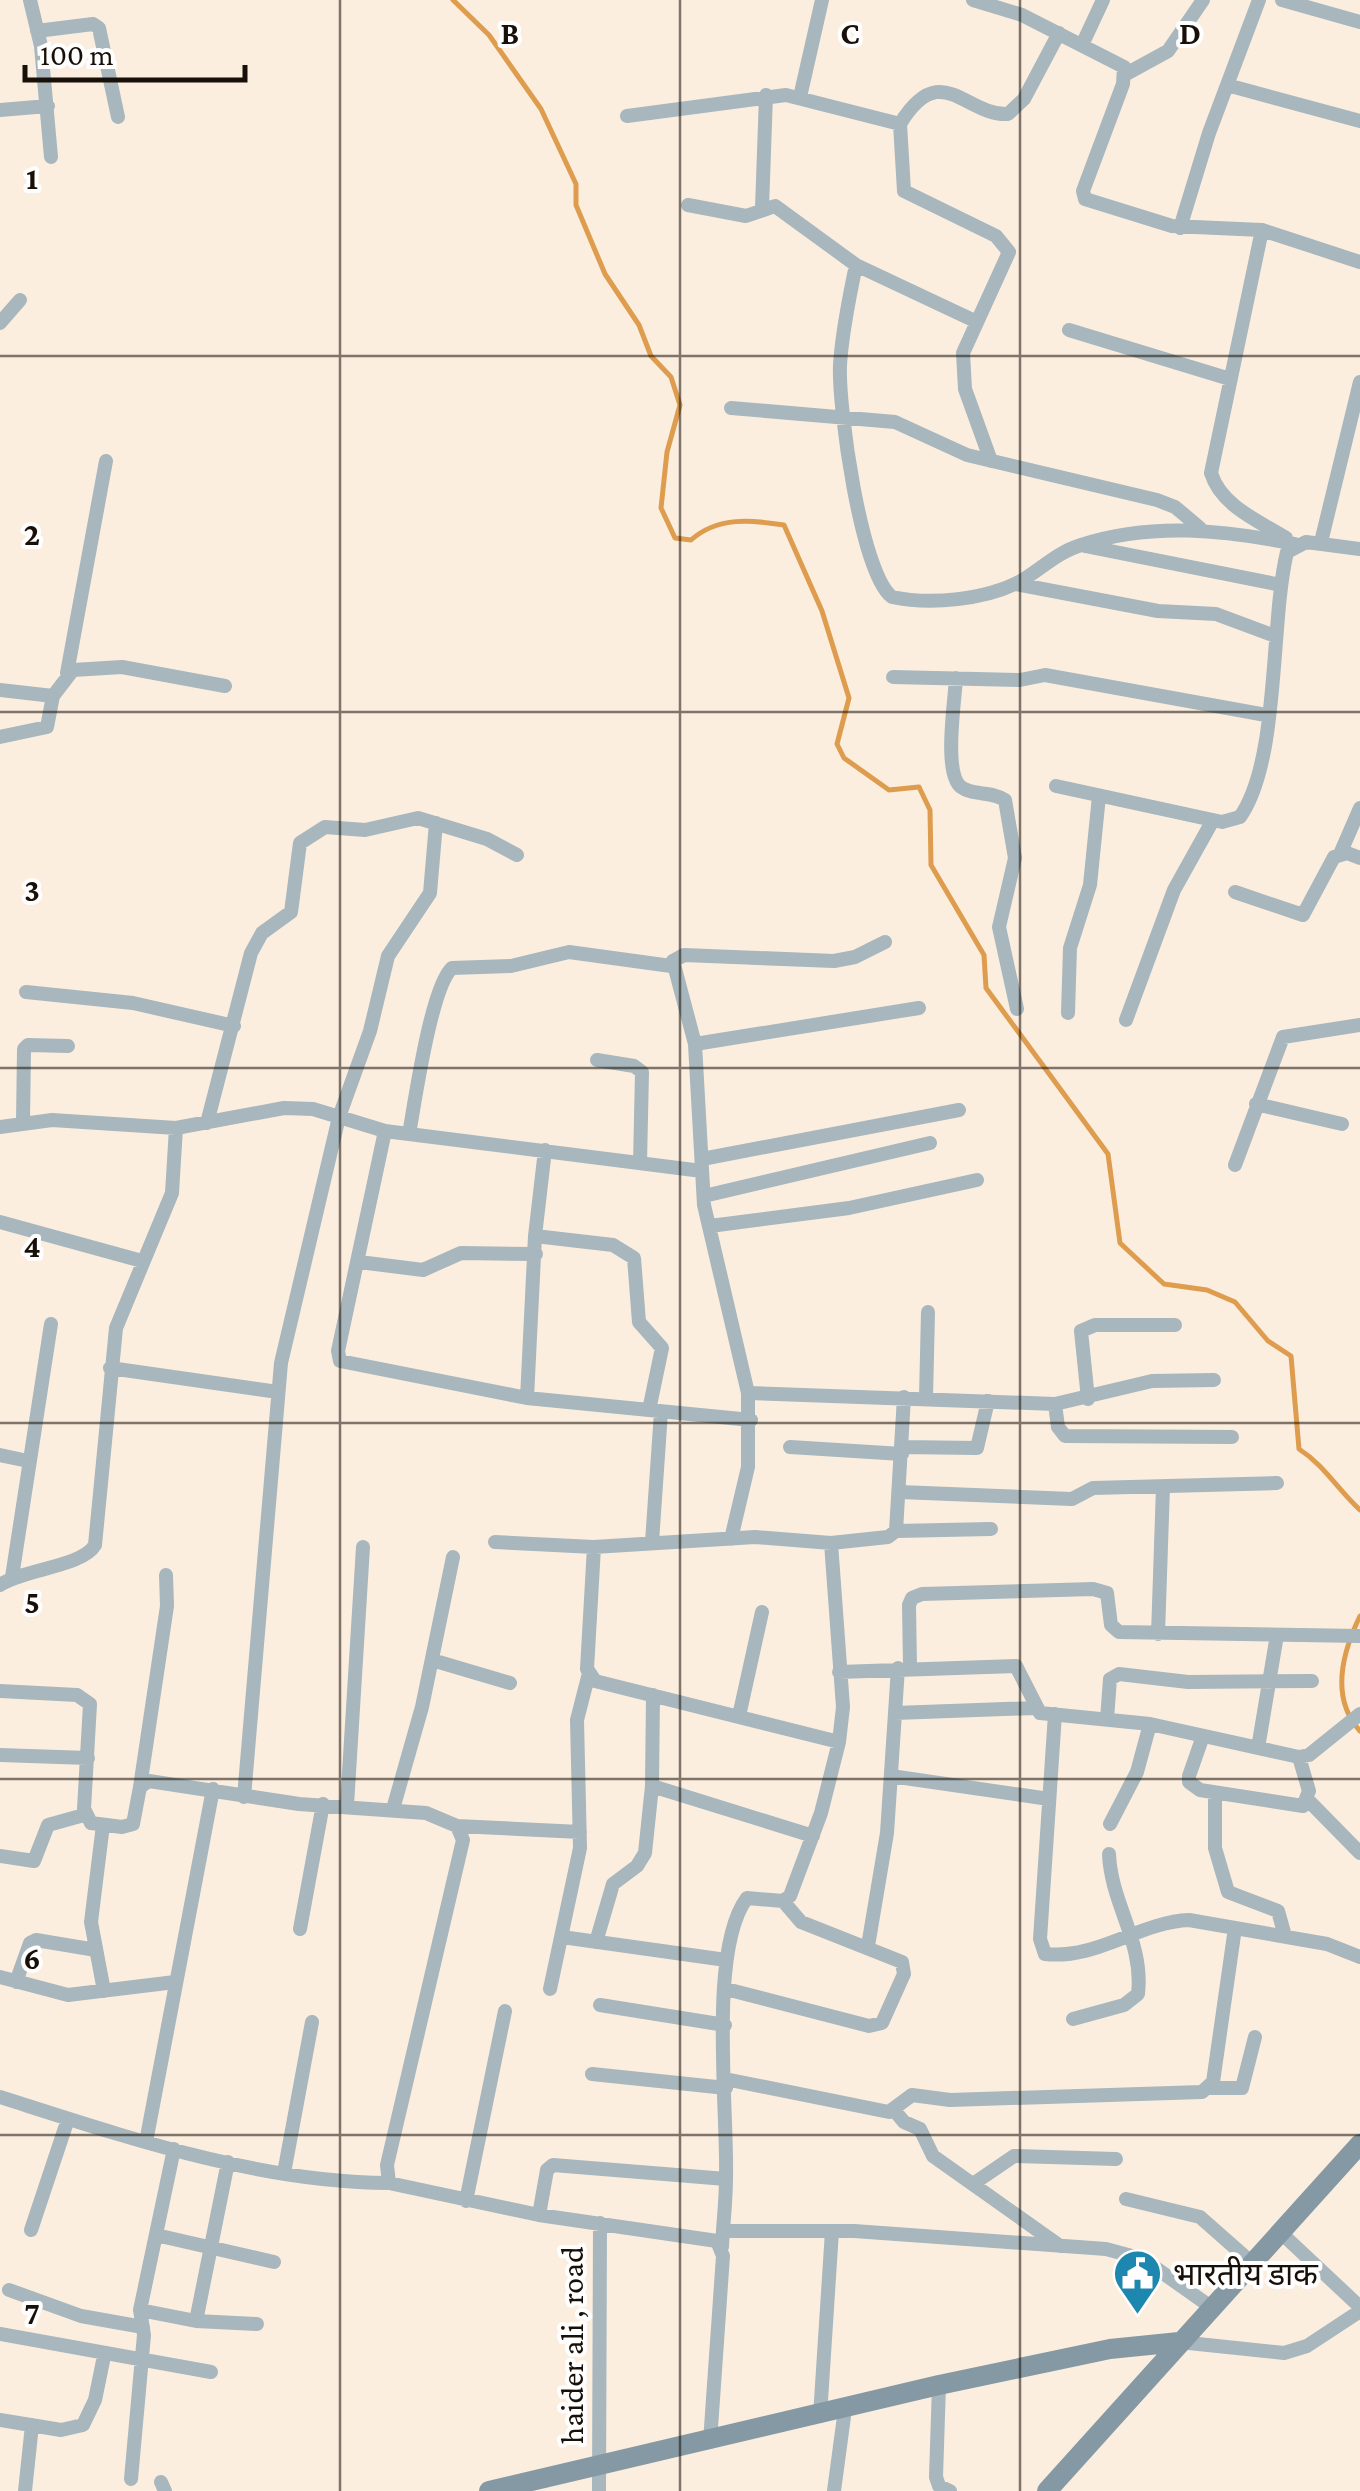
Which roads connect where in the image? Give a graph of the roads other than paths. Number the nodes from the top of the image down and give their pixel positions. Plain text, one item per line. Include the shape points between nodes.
1 (30, 0) edge
2 (822, 0) edge
3 (973, 0) edge
4 (1103, 0) edge
5 (1203, 0) edge
6 (1259, 0) edge
7 (1290, 1) edge
8 (1010, 5) edge
9 (1360, 22) edge
10 (38, 31) junction
11 (1059, 33) junction
12 (1082, 45) junction
13 (1126, 74) junction
14 (1227, 85) junction
15 (766, 95) junction
16 (800, 97) junction
17 (48, 106) junction
18 (0, 110) edge
19 (628, 116) dead end
20 (118, 117) dead end
21 (1360, 121) edge
22 (900, 124) junction
23 (50, 158) dead end
24 (688, 205) dead end
25 (762, 208) junction
26 (1180, 228) junction
27 (1262, 230) junction
28 (1360, 262) edge
29 (856, 266) junction
30 (20, 300) dead end
31 (975, 321) junction
32 (0, 323) edge
33 (1069, 330) dead end
34 (1230, 379) junction
35 (1360, 382) edge
36 (731, 408) dead end
37 (841, 414) junction
38 (106, 461) dead end
39 (990, 461) junction
40 (1200, 528) junction
41 (1321, 542) junction
42 (1295, 544) junction
43 (1080, 545) junction
44 (1360, 549) edge
45 (1016, 584) junction
46 (1281, 585) junction
47 (1276, 636) junction
48 (67, 673) junction
49 (893, 677) dead end
50 (956, 678) junction
51 (225, 686) dead end
52 (0, 690) edge
53 (52, 705) junction
54 (1266, 715) junction
55 (0, 736) edge
56 (1056, 786) dead end
57 (1099, 796) junction
58 (1360, 808) edge
59 (1213, 820) junction
60 (436, 823) junction
61 (1340, 854) junction
62 (517, 855) dead end
63 (1360, 858) edge
64 (1236, 892) dead end
65 (885, 942) dead end
66 (671, 966) junction
67 (26, 992) dead end
68 (919, 1008) dead end
69 (1017, 1009) dead end
70 (1068, 1013) dead end
71 (1126, 1020) dead end
72 (1360, 1025) edge
73 (234, 1026) junction
74 (695, 1044) junction
75 (68, 1046) dead end
76 (597, 1060) dead end
77 (1256, 1104) junction
78 (960, 1110) dead end
79 (339, 1117) junction
80 (24, 1122) junction
81 (207, 1122) junction
82 (1342, 1124) dead end
83 (2, 1126) edge
84 (176, 1128) junction
85 (385, 1131) junction
86 (409, 1134) junction
87 (930, 1143) dead end
88 (0, 1146) edge
89 (544, 1150) junction
90 (640, 1163) junction
91 (702, 1165) junction
92 (1235, 1165) dead end
93 (978, 1180) dead end
94 (704, 1196) junction
95 (0, 1222) edge
96 (710, 1226) junction
97 (535, 1236) junction
98 (536, 1254) junction
99 (142, 1261) junction
100 (359, 1262) junction
101 (928, 1312) dead end
102 (51, 1324) dead end
103 (1175, 1324) dead end
104 (110, 1368) junction
105 (1214, 1380) dead end
106 (278, 1392) junction
107 (748, 1393) junction
108 (904, 1397) junction
109 (527, 1398) junction
110 (926, 1398) junction
111 (1088, 1399) junction
112 (988, 1401) junction
113 (1055, 1404) junction
114 (655, 1411) junction
115 (750, 1420) junction
116 (1232, 1436) dead end
117 (790, 1447) dead end
118 (902, 1450) junction
119 (0, 1455) edge
120 (28, 1461) junction
121 (1277, 1483) dead end
122 (1163, 1487) junction
123 (900, 1492) junction
124 (992, 1530) dead end
125 (896, 1531) junction
126 (731, 1539) junction
127 (495, 1542) dead end
128 (652, 1542) junction
129 (832, 1542) junction
130 (362, 1547) dead end
131 (594, 1547) junction
132 (452, 1557) dead end
133 (166, 1574) dead end
134 (6, 1581) edge
135 (762, 1612) dead end
136 (1158, 1634) junction
137 (1277, 1635) junction
138 (1360, 1636) edge
139 (432, 1660) junction
140 (904, 1667) junction
141 (839, 1672) junction
142 (588, 1677) junction
143 (1312, 1681) dead end
144 (510, 1682) dead end
145 (1270, 1682) junction
146 (0, 1691) edge
147 (653, 1694) junction
148 (1034, 1708) junction
149 (895, 1713) junction
150 (1055, 1714) junction
151 (1360, 1714) edge
152 (740, 1716) junction
153 (1107, 1720) junction
154 (1150, 1724) junction
155 (1203, 1736) junction
156 (839, 1742) junction
157 (1258, 1748) junction
158 (0, 1755) edge
159 (1299, 1757) junction
160 (88, 1758) junction
161 (890, 1776) junction
162 (652, 1786) junction
163 (140, 1787) junction
164 (213, 1789) junction
165 (1215, 1793) junction
166 (244, 1796) junction
167 (1049, 1798) junction
168 (1308, 1800) junction
169 (323, 1804) junction
170 (347, 1805) junction
171 (393, 1809) junction
172 (84, 1815) junction
173 (1110, 1824) dead end
174 (103, 1825) junction
175 (457, 1826) junction
176 (580, 1832) junction
177 (814, 1836) junction
178 (1360, 1853) edge
179 (1109, 1854) dead end
180 (0, 1856) edge
181 (783, 1900) junction
182 (300, 1928) dead end
183 (1235, 1928) junction
184 (1134, 1936) junction
185 (1285, 1936) junction
186 (562, 1937) junction
187 (596, 1942) junction
188 (868, 1946) junction
189 (96, 1950) junction
190 (1360, 1957) edge
191 (726, 1960) junction
192 (0, 1977) edge
193 (16, 1982) junction
194 (175, 1982) junction
195 (550, 1989) dead end
196 (726, 1989) junction
197 (104, 1991) junction
198 (600, 2006) dead end
199 (505, 2011) dead end
200 (1074, 2019) dead end
201 (312, 2022) dead end
202 (726, 2025) junction
203 (1255, 2037) dead end
204 (592, 2074) dead end
205 (726, 2083) junction
206 (1209, 2088) junction
207 (0, 2097) edge
208 (894, 2110) junction
209 (68, 2119) junction
210 (146, 2142) junction
211 (1360, 2144) edge
212 (174, 2149) junction
213 (1116, 2159) dead end
214 (228, 2162) junction
215 (284, 2173) junction
216 (726, 2179) junction
217 (389, 2182) junction
218 (973, 2184) junction
219 (1126, 2199) dead end
220 (466, 2201) junction
221 (539, 2215) junction
222 (600, 2223) junction
223 (31, 2230) dead end
224 (832, 2231) junction
225 (1278, 2232) junction
226 (156, 2235) junction
227 (722, 2239) junction
228 (1061, 2247) junction
229 (210, 2248) junction
230 (274, 2262) dead end
231 (1252, 2262) junction
232 (9, 2290) dead end
233 (1211, 2307) junction
234 (140, 2310) junction
235 (1359, 2313) edge
236 (196, 2321) junction
237 (257, 2324) dead end
238 (142, 2327) junction
239 (0, 2334) edge
240 (1179, 2342) junction
241 (104, 2356) junction
242 (142, 2362) junction
243 (211, 2372) dead end
244 (939, 2385) junction
245 (845, 2409) junction
246 (820, 2416) junction
247 (0, 2420) edge
248 (32, 2425) junction
249 (710, 2442) junction
250 (600, 2466) junction
251 (131, 2479) dead end
252 (25, 2491) edge
253 (489, 2491) edge
254 (599, 2491) edge
255 (834, 2491) edge
256 (950, 2491) edge
257 (1047, 2491) edge

1 - 10 street
2 - 16 street
3 - 8 street
4 - 12 street
5 - 13 street via 1168,51
6 - 14 street
7 - 9 street
8 - 11 street
10 - 17 street
10 - 20 street via 99,28
11 - 12 street
11 - 22 street via 1024,99 1008,114 936,93 917,99
12 - 13 street
13 - 26 street via 1085,199
14 - 21 street
14 - 26 street
15 - 16 street
15 - 19 street
15 - 25 street
16 - 22 street
17 - 18 street
17 - 23 street
22 - 31 street via 904,191 996,236 1009,252
24 - 25 street via 746,216
25 - 29 street via 787,212
26 - 27 street
27 - 28 street
27 - 34 street
29 - 31 street
29 - 37 street via 840,367
30 - 32 street
31 - 39 street via 962,372
33 - 34 street
34 - 42 street via 1211,473 1216,489
35 - 41 street
36 - 37 street
37 - 39 street via 895,422
37 - 45 street via 875,575 885,592 906,600 936,599
38 - 48 street
39 - 40 street via 1157,500
40 - 42 street
40 - 43 street
41 - 42 street
41 - 44 street
42 - 46 street
43 - 45 street
43 - 46 street
45 - 47 street via 1158,611 1216,614
46 - 47 street
47 - 54 street
48 - 51 street via 122,667
48 - 53 street
49 - 50 street
50 - 54 street via 1066,678
50 - 69 street via 955,781 964,790 997,794 1008,811 1015,858 999,928
52 - 53 street
53 - 55 street via 47,727
54 - 59 street via 1246,809 1232,822
56 - 57 street
57 - 59 street
57 - 70 street via 1090,885 1070,948
58 - 61 street
59 - 71 street via 1174,890
60 - 62 street
60 - 73 street via 418,818 365,830 332,826 306,836 297,853 294,904 255,943
60 - 79 street via 430,893 388,956
61 - 63 street
61 - 64 street via 1302,914
65 - 66 street via 847,960 684,955
66 - 74 street
66 - 86 street via 569,952 511,966 452,968 443,980
67 - 73 street via 132,1003
68 - 74 street
72 - 77 street via 1283,1036
73 - 81 street
74 - 91 street
75 - 80 street via 24,1049
76 - 90 street via 642,1072
77 - 82 street
77 - 92 street
78 - 91 street
79 - 81 street via 284,1108
79 - 85 street
79 - 106 street
80 - 83 street
80 - 84 street
81 - 84 street
83 - 88 street
84 - 99 street via 172,1193
85 - 86 street
85 - 100 street
86 - 89 street
87 - 94 street
89 - 90 street
89 - 97 street
90 - 91 street
91 - 94 street
93 - 96 street via 849,1208
94 - 96 street
95 - 99 street
96 - 107 street
97 - 98 street
97 - 114 street via 614,1245 634,1258 639,1322 662,1348
98 - 100 street via 461,1253 423,1270
98 - 109 street
99 - 104 street via 116,1328
100 - 109 street via 340,1361
101 - 110 street
102 - 120 street
103 - 111 street via 1081,1330
104 - 106 street
104 - 134 street via 94,1545 80,1558
105 - 111 street via 1152,1381
106 - 166 street
107 - 108 street
107 - 115 street
108 - 110 street
108 - 118 street
109 - 114 street
110 - 112 street
111 - 113 street
112 - 113 street
112 - 118 street via 977,1448
113 - 116 street via 1065,1436
114 - 115 street
114 - 128 street
115 - 126 street via 748,1467
117 - 118 street
118 - 123 street
119 - 120 street
120 - 134 street
121 - 122 street
122 - 123 street via 1093,1488 1072,1499
122 - 136 street
123 - 125 street
124 - 125 street
125 - 129 street
126 - 128 street
126 - 129 street
127 - 131 street
128 - 131 street
129 - 141 street
130 - 170 street
131 - 142 street
132 - 139 street
133 - 163 street
135 - 152 street
136 - 137 street
136 - 140 street via 1113,1630 1109,1597 1099,1590 922,1594 909,1605
137 - 138 street
137 - 145 street
139 - 144 street
139 - 171 street
140 - 141 street
140 - 148 street via 1016,1666
140 - 149 street
141 - 156 street
142 - 147 street
142 - 176 street via 578,1720
143 - 145 street
145 - 153 street via 1114,1675
145 - 157 street
146 - 160 street via 85,1697
147 - 152 street
147 - 162 street
148 - 149 street
148 - 150 street
149 - 161 street
150 - 153 street
150 - 167 street
151 - 159 street
152 - 156 street
153 - 154 street
154 - 155 street
154 - 173 street
155 - 157 street
155 - 165 street via 1189,1782
156 - 177 street
157 - 159 street
158 - 160 street
159 - 168 street
160 - 172 street
161 - 167 street
161 - 188 street
162 - 177 street
162 - 187 street via 645,1852 613,1884
163 - 164 street via 149,1780
163 - 174 street via 133,1824
164 - 166 street
164 - 194 street
165 - 168 street via 1291,1806
165 - 185 street via 1214,1848 1228,1892 1278,1911
166 - 169 street
167 - 184 street via 1042,1950 1054,1955
168 - 178 street
169 - 170 street
169 - 182 street
170 - 171 street
171 - 175 street
172 - 174 street
172 - 180 street via 48,1825 34,1861
174 - 189 street via 91,1922
175 - 176 street
175 - 217 street via 462,1840 420,2010
176 - 186 street
177 - 181 street via 797,1885
179 - 184 street via 1112,1888
181 - 188 street via 801,1922
181 - 191 street via 747,1898 736,1912
183 - 184 street via 1170,1921
183 - 185 street
183 - 206 street
184 - 200 street via 1139,1987 1133,2000
185 - 190 street
186 - 187 street
186 - 195 street
187 - 191 street
188 - 196 street via 905,1968 876,2026
189 - 193 street via 36,1940
189 - 197 street
191 - 196 street
192 - 193 street
193 - 197 street via 68,1995
194 - 197 street
194 - 210 street
196 - 202 street
198 - 202 street
199 - 220 street
201 - 215 street
202 - 205 street
203 - 206 street via 1242,2088
204 - 205 street
205 - 208 street
205 - 216 street
206 - 208 street via 1192,2094 950,2100 912,2095
207 - 209 street
208 - 218 street via 920,2129 933,2156
209 - 210 street
209 - 223 street
210 - 212 street
211 - 225 main road
212 - 214 street
212 - 226 street
213 - 218 street via 1014,2156
214 - 215 street
214 - 229 street
215 - 217 street
216 - 221 street via 553,2165
216 - 227 street
217 - 220 street
218 - 228 street
219 - 231 street via 1200,2217
220 - 221 street
221 - 222 street
222 - 227 street
222 - 250 street, haider ali , road
224 - 227 street
224 - 228 street
224 - 246 street
225 - 231 main road
225 - 235 street
226 - 229 street
226 - 234 street
227 - 249 street
228 - 233 street via 1143,2259
229 - 230 street
229 - 236 street
231 - 233 main road
232 - 238 street via 81,2316
233 - 240 main road
234 - 236 street
234 - 238 street
235 - 240 street via 1284,2353
236 - 237 street
238 - 242 street
239 - 241 street
240 - 244 main road via 1110,2349
240 - 257 main road
241 - 242 street
241 - 248 street via 83,2425
242 - 243 street
242 - 251 street
244 - 245 main road
244 - 256 street via 936,2476 938,2486
245 - 246 main road
245 - 255 street
246 - 249 main road
247 - 248 street
248 - 252 street
249 - 250 main road
250 - 253 main road
250 - 254 street, haider ali , road

